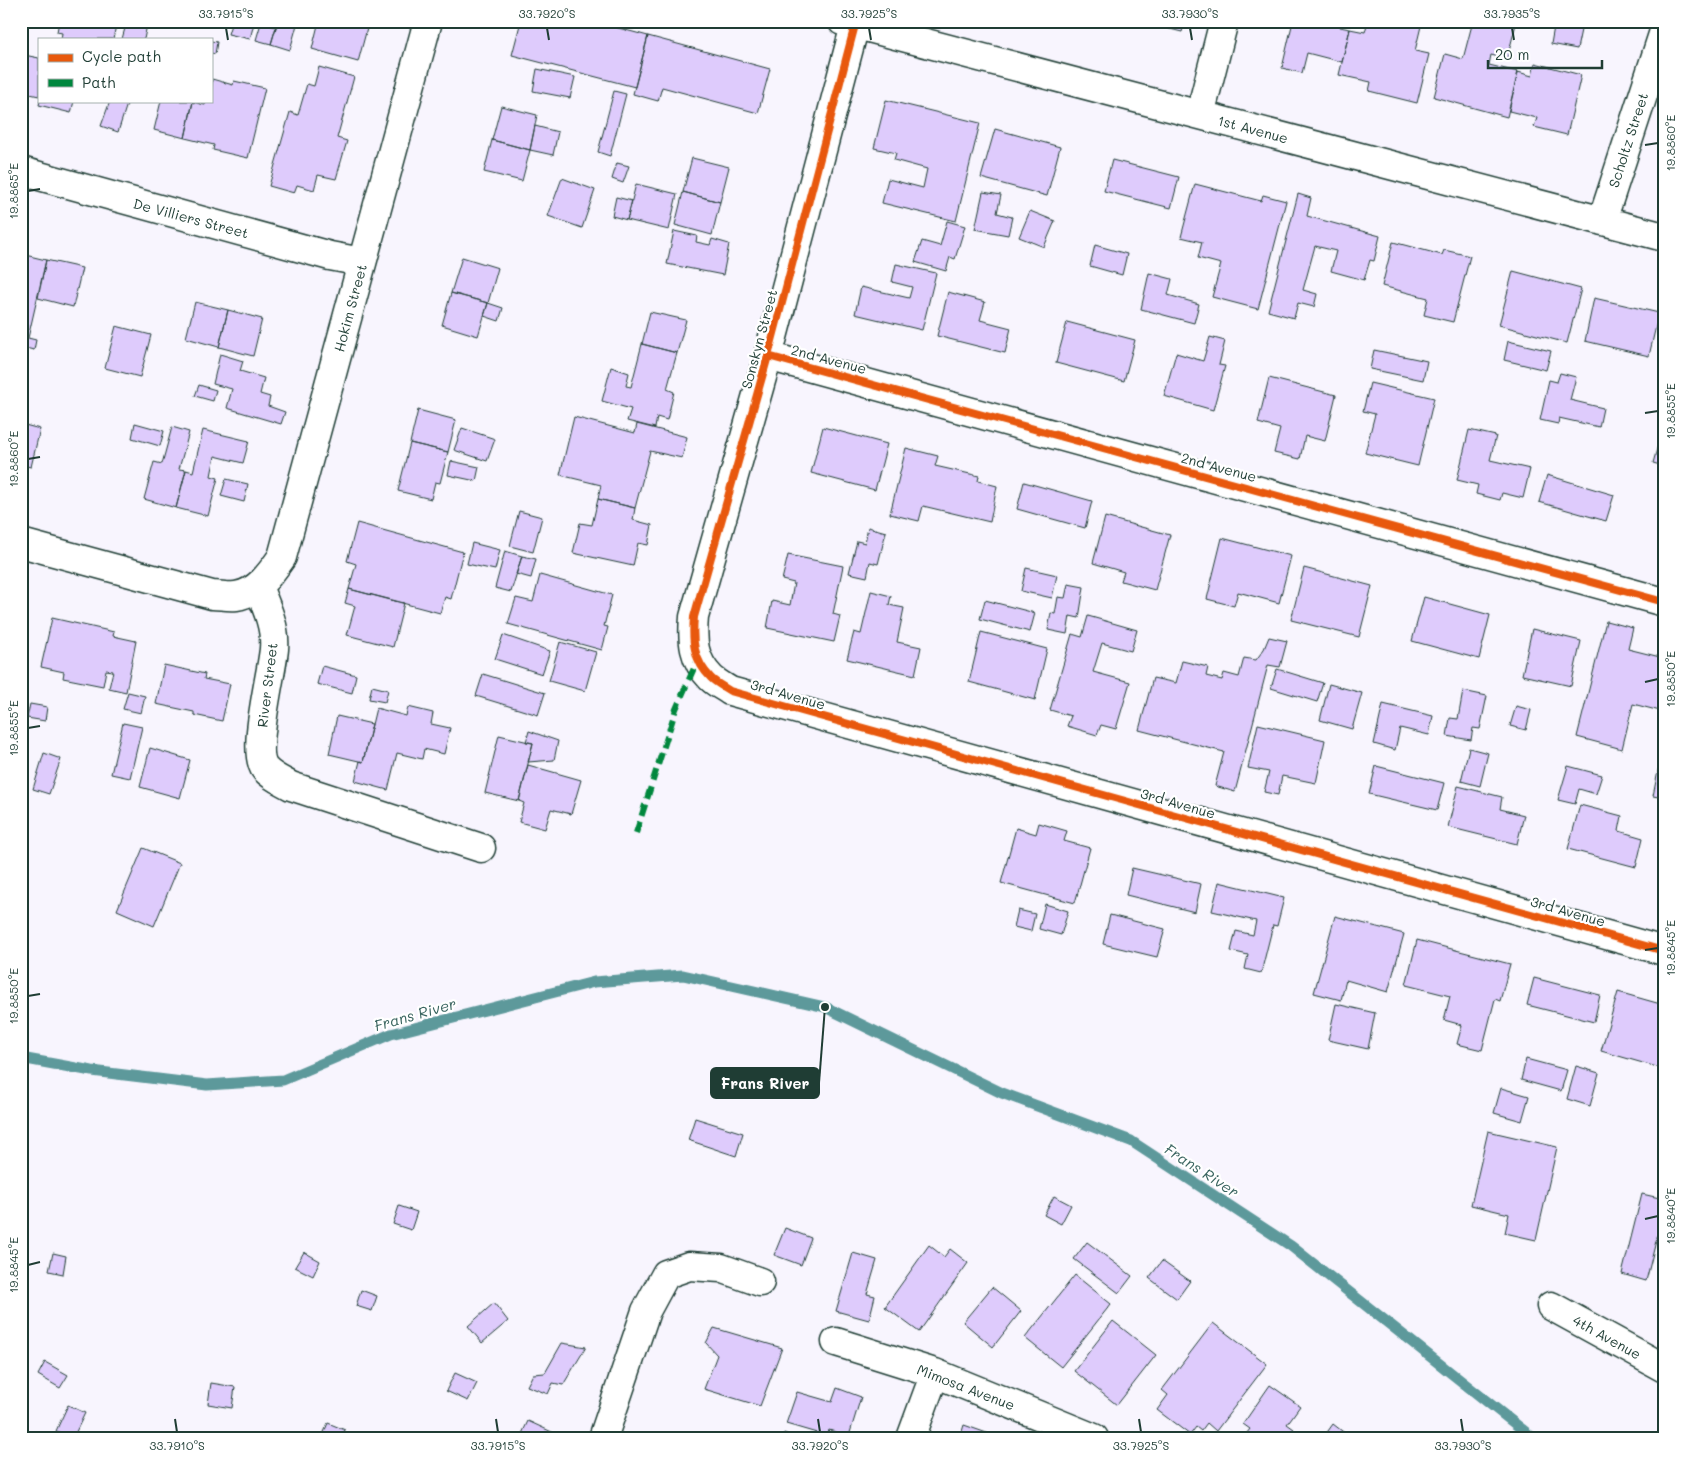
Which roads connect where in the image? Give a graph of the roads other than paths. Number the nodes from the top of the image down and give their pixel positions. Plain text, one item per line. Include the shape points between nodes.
1 (428, 21) edge
2 (1224, 21) edge
3 (848, 23) edge
4 (1664, 31) edge
5 (1200, 115) junction
6 (21, 171) edge
7 (1602, 220) junction
8 (1664, 237) edge
9 (362, 262) junction
10 (768, 356) junction
11 (21, 544) edge
12 (258, 586) junction
13 (1664, 602) edge
14 (698, 659) joint
15 (481, 848) dead end
16 (1664, 951) edge
17 (760, 1282) dead end
18 (1551, 1306) dead end
19 (836, 1342) dead end
20 (1664, 1368) edge
21 (935, 1373) junction
22 (603, 1438) edge
23 (911, 1438) edge
24 (1094, 1438) edge

1 - 9 street, Hokim Street
2 - 5 street
3 - 5 street, 1st Avenue
3 - 10 street, Sonskyn Street
4 - 7 street, Scholtz Street
5 - 7 street, 1st Avenue
6 - 9 street, De Villiers Street via 321,254
7 - 8 street, 1st Avenue
9 - 12 street, Hokim Street via 282,557
10 - 13 street, 2nd Avenue
10 - 14 street, Sonskyn Street via 694,616 692,638
11 - 12 street via 212,595 238,596
12 - 15 street, River Street via 270,616 275,647 260,740 264,768 291,786
14 - 16 street, 3rd Avenue via 711,679 730,691
17 - 22 street via 721,1268 689,1266 666,1274 646,1311
18 - 20 street, 4th Avenue
19 - 21 street, Mimosa Avenue
21 - 23 street
21 - 24 street, Mimosa Avenue

